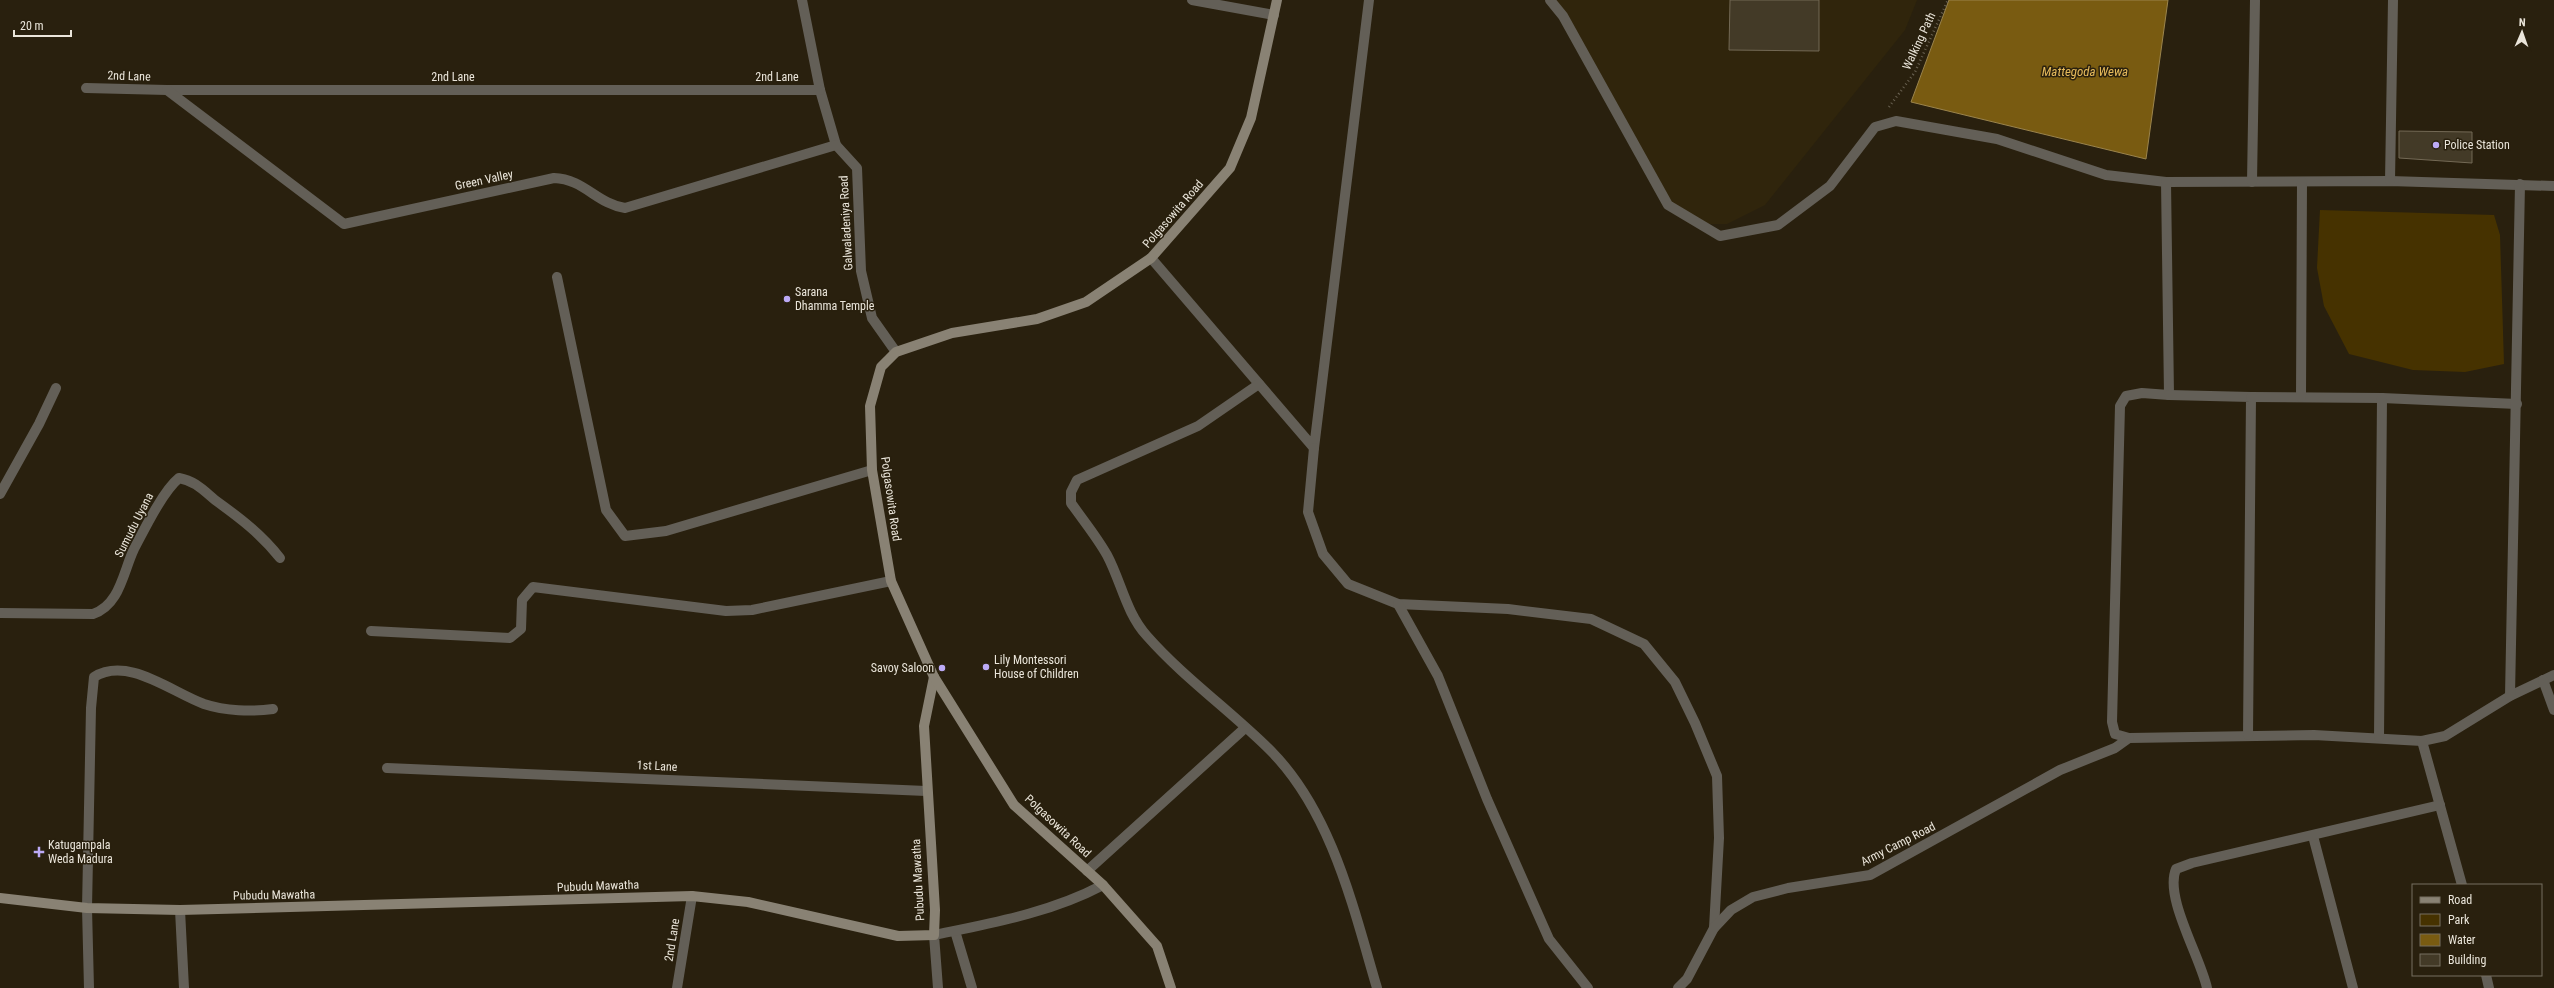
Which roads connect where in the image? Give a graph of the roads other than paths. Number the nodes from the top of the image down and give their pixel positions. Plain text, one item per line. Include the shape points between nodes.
1 (802, 0) edge
2 (1192, 0) edge
3 (1277, 0) edge
4 (1369, 0) edge
5 (1550, 0) edge
6 (2255, 0) edge
7 (2393, 0) edge
8 (1274, 16) junction
9 (86, 88) dead end
10 (167, 90) junction
11 (820, 90) junction
12 (836, 145) junction
13 (2390, 181) junction
14 (2166, 182) junction
15 (2252, 182) junction
16 (2302, 182) junction
17 (2520, 184) junction
18 (2554, 186) edge
19 (1151, 258) junction
20 (557, 277) dead end
21 (896, 352) junction
22 (1259, 384) junction
23 (56, 388) dead end
24 (2168, 395) junction
25 (2251, 397) junction
26 (2301, 397) junction
27 (2382, 398) junction
28 (2517, 404) junction
29 (1314, 448) junction
30 (872, 470) junction
31 (0, 494) edge
32 (280, 558) dead end
33 (891, 581) junction
34 (1398, 604) junction
35 (0, 612) edge
36 (371, 632) dead end
37 (2554, 675) edge
38 (934, 677) junction
39 (2543, 680) junction
40 (2510, 696) junction
41 (274, 709) dead end
42 (2554, 710) edge
43 (1245, 728) junction
44 (2248, 735) junction
45 (2379, 737) junction
46 (2129, 738) junction
47 (2422, 741) junction
48 (387, 768) dead end
49 (926, 791) junction
50 (2440, 805) junction
51 (2313, 836) junction
52 (1087, 871) junction
53 (2462, 884) edge
54 (1103, 885) junction
55 (692, 896) junction
56 (0, 898) edge
57 (88, 908) junction
58 (180, 910) junction
59 (1714, 928) junction
60 (955, 931) junction
61 (934, 935) junction
62 (2486, 976) edge
63 (89, 988) edge
64 (184, 988) edge
65 (677, 988) edge
66 (938, 988) edge
67 (972, 988) edge
68 (1171, 988) edge
69 (1377, 988) edge
70 (1588, 988) edge
71 (1678, 988) edge
72 (2207, 988) edge
73 (2353, 988) edge
74 (2489, 988) edge

1 - 11 street, Galwaladeniya Road
2 - 8 street
3 - 8 street, Polgasowita Road
4 - 29 street
5 - 14 street via 1563,16 1668,205 1720,236 1778,225 1830,186 1875,127 1896,121 1997,139 2106,174
6 - 15 street
7 - 13 street
8 - 19 street, Polgasowita Road via 1251,118 1230,168
9 - 10 street, 2nd Lane
10 - 11 street, 2nd Lane
10 - 12 street, Green Valley via 344,224 554,178 576,182 614,207 625,208
11 - 12 street, Galwaladeniya Road
12 - 21 street, Galwaladeniya Road via 857,168 861,271 872,318
13 - 16 street
13 - 17 street
14 - 15 street
14 - 24 street
15 - 16 street
16 - 26 street
17 - 18 street
17 - 28 street
19 - 21 street, Polgasowita Road via 1086,302 1037,319 952,333
19 - 22 street
20 - 30 street via 606,510 625,536 666,531
21 - 30 street, Polgasowita Road via 881,367 870,406
22 - 29 street
22 - 43 street via 1198,426 1077,480 1071,492 1071,503 1107,555 1126,602 1146,635
23 - 31 street
24 - 25 street
24 - 46 street via 2142,393 2126,396 2120,406 2112,722 2115,734
25 - 26 street
25 - 44 street
26 - 27 street
27 - 28 street
27 - 45 street
28 - 40 street
29 - 34 street via 1308,512 1323,554 1348,584
30 - 33 street, Polgasowita Road
32 - 35 street, Sumudu Uyana via 267,541 239,516 190,480 179,478 164,495 134,550 111,602 102,611 93,614
33 - 36 street via 752,610 726,611 533,587 522,600 521,629 510,638
33 - 38 street, Polgasowita Road
34 - 59 street via 1508,608 1591,619 1644,644 1675,682 1717,776 1718,838
34 - 70 street via 1438,676 1487,799 1549,939
37 - 39 street
38 - 49 street, Pubudu Mawatha via 924,726
38 - 52 street, Polgasowita Road via 1014,805
39 - 40 street
39 - 42 street
40 - 47 street via 2444,736
41 - 57 street via 254,712 205,704 133,672 106,669 94,677 91,708
43 - 52 street
43 - 69 street via 1271,752 1308,800 1344,874
44 - 45 street
44 - 46 street
45 - 47 street
46 - 59 street, Army Camp Road via 2115,748 2060,770 1870,875 1788,888 1753,897 1731,910
47 - 50 street
48 - 49 street, 1st Lane
49 - 61 street, Pubudu Mawatha via 935,910
50 - 51 street
50 - 53 street
51 - 72 street via 2192,862 2176,869 2172,878 2174,898
51 - 73 street
52 - 54 street, Polgasowita Road
54 - 60 street via 1075,899 1040,911
54 - 68 street, Polgasowita Road via 1157,946
55 - 58 street, Pubudu Mawatha
55 - 61 street, Pubudu Mawatha via 748,902 898,936
55 - 65 street, 2nd Lane
56 - 57 street, Pubudu Mawatha
57 - 58 street, Pubudu Mawatha
57 - 63 street
58 - 64 street
59 - 71 street, Army Camp Road via 1687,979
60 - 61 street
60 - 67 street
61 - 66 street
62 - 74 street

